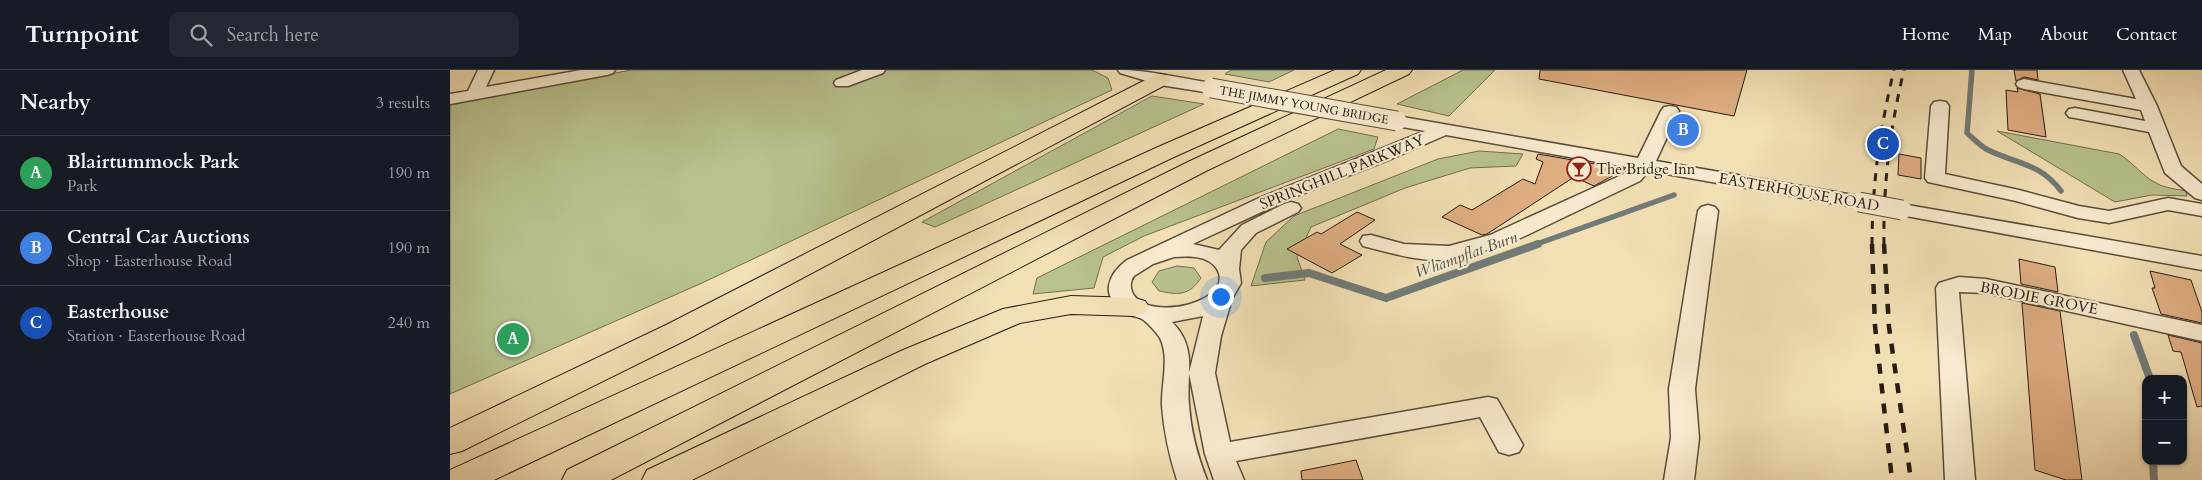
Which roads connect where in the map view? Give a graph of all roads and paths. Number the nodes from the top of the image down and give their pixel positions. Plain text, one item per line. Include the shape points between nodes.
1 (486, 70) edge
2 (607, 70) edge
3 (877, 70) edge
4 (1126, 70) edge
5 (1189, 70) edge
6 (1351, 70) edge
7 (1402, 70) edge
8 (2131, 70) edge
9 (1160, 80) junction
10 (842, 83) dead end
11 (2024, 84) dead end
12 (474, 96) junction
13 (450, 99) edge
14 (1940, 106) dead end
15 (2148, 106) junction
16 (1670, 111) dead end
17 (2074, 113) dead end
18 (1397, 121) joint
19 (1444, 128) junction
20 (2156, 128) junction
21 (1644, 165) junction
22 (2202, 194) edge
23 (2202, 210) edge
24 (1708, 211) dead end
25 (1371, 241) dead end
26 (1157, 253) junction
27 (2202, 263) edge
28 (1228, 268) junction
29 (1220, 299) junction
30 (1142, 310) junction
31 (2202, 332) edge
32 (450, 442) edge
33 (1509, 445) dead end
34 (1219, 454) junction
35 (462, 480) edge
36 (580, 480) edge
37 (660, 480) edge
38 (1192, 480) edge
39 (1229, 480) edge
40 (1679, 480) edge
41 (1960, 480) edge

1 - 12 street
2 - 12 street
3 - 10 street
4 - 9 street
5 - 9 street
6 - 35 highway via 1157,156
7 - 36 highway via 1198,166
8 - 15 street
9 - 18 street, THE JIMMY YOUNG BRIDGE, bridge
9 - 32 highway via 677,332
11 - 15 street
12 - 13 street
14 - 23 street via 1935,178 2078,212 2109,216 2168,204
15 - 20 street
16 - 21 street
17 - 20 street
18 - 19 street, EASTERHOUSE ROAD
19 - 21 street, EASTERHOUSE ROAD
19 - 26 street, SPRINGHILL PARKWAY via 1394,153 1202,230
19 - 28 street, SPRINGHILL PARKWAY via 1429,151 1276,214 1249,229 1230,249
20 - 22 street via 2172,169
21 - 25 street via 1633,177 1498,240 1449,253 1403,250
21 - 27 street, EASTERHOUSE ROAD, bridge
24 - 40 street via 1682,389 1685,438
26 - 28 street, SPRINGHILL PARKWAY via 1200,251 1220,259
26 - 30 street, SPRINGHILL PARKWAY via 1130,267 1122,277 1120,288 1124,299
28 - 29 street, SPRINGHILL PARKWAY via 1232,278 1229,289
29 - 30 street via 1188,313 1168,315
29 - 34 street, SPRINGHILL PARKWAY via 1202,373
30 - 37 highway via 1071,305 1013,315 914,357
30 - 38 street, SPRINGHILL PARKWAY via 1171,335 1177,353 1175,404 1180,446
31 - 41 street, BRODIE GROVE via 1986,286 1959,284 1947,288
33 - 34 street via 1488,406
34 - 39 street, SPRINGHILL PARKWAY

